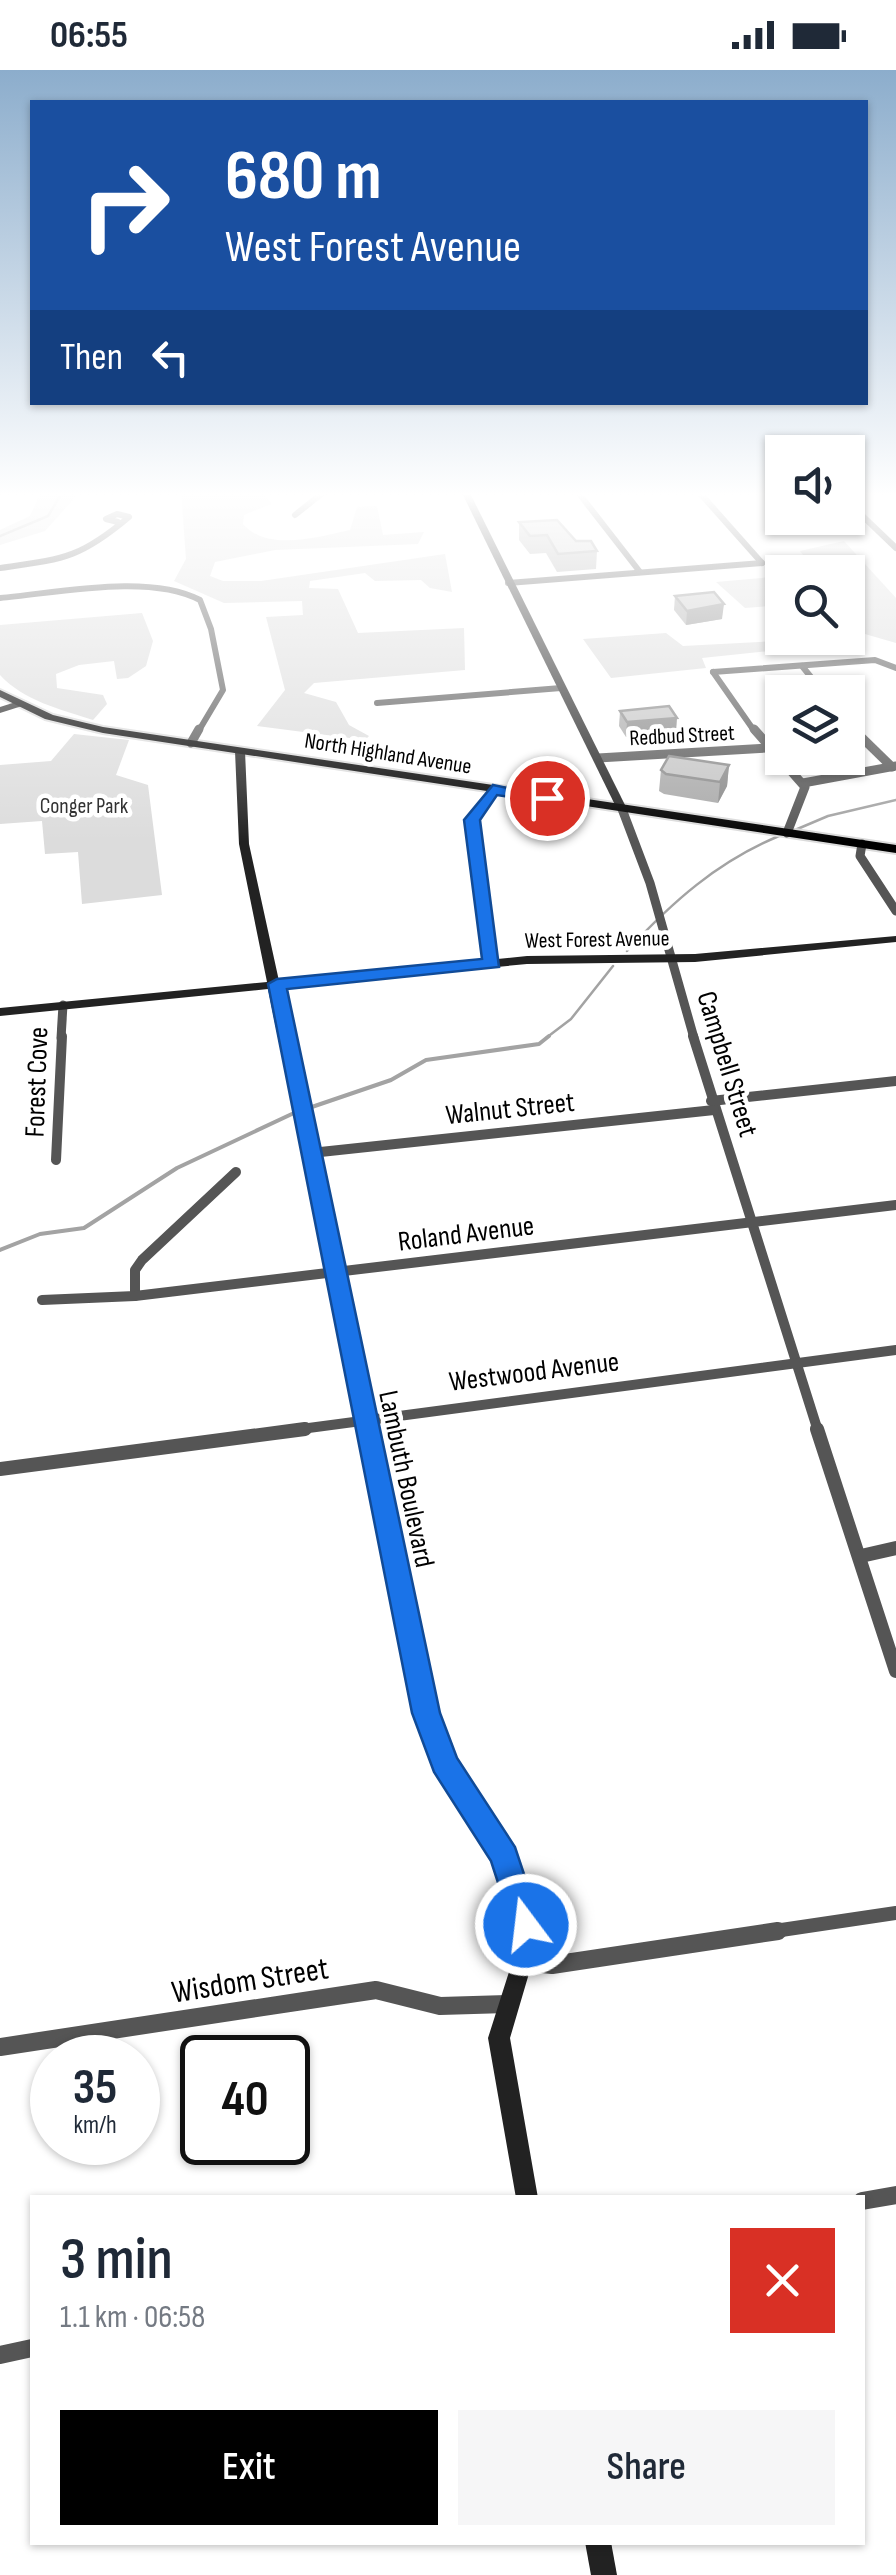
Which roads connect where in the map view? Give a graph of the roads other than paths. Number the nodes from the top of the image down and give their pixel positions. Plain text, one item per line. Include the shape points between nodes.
1 (205, 608) edge
2 (521, 608) edge
3 (802, 666) junction
4 (896, 668) edge
5 (809, 675) edge
6 (561, 688) junction
7 (0, 693) edge
8 (377, 703) dead end
9 (8, 705) edge
10 (865, 740) edge
11 (191, 744) junction
12 (765, 745) edge
13 (765, 748) edge
14 (240, 751) junction
15 (598, 758) junction
16 (894, 767) edge
17 (795, 775) edge
18 (803, 783) junction
19 (493, 790) junction
20 (622, 809) junction
21 (783, 833) junction
22 (862, 844) junction
23 (896, 850) edge
24 (896, 911) edge
25 (896, 939) edge
26 (670, 959) junction
27 (492, 963) junction
28 (277, 984) junction
29 (62, 1006) junction
30 (0, 1012) edge
31 (896, 1081) edge
32 (713, 1106) junction
33 (311, 1153) junction
34 (56, 1160) dead end
35 (236, 1172) dead end
36 (896, 1205) edge
37 (749, 1222) junction
38 (333, 1273) junction
39 (135, 1296) junction
40 (42, 1300) dead end
41 (896, 1350) edge
42 (794, 1363) junction
43 (362, 1420) junction
44 (0, 1469) edge
45 (896, 1548) edge
46 (860, 1556) junction
47 (896, 1671) edge
48 (896, 1913) edge
49 (522, 1962) junction
50 (507, 2004) junction
51 (0, 2047) edge
52 (526, 2195) edge
53 (896, 2195) edge
54 (865, 2200) edge
55 (30, 2348) edge
56 (0, 2354) edge
57 (599, 2545) edge
58 (604, 2575) edge

1 - 11 street via 223,690
2 - 6 main road, Campbell Street
3 - 4 street via 884,661
3 - 5 street
3 - 12 street via 712,672
6 - 8 street
6 - 15 main road, Campbell Street
7 - 9 main road, North Highland Avenue
9 - 11 main road, North Highland Avenue via 81,726
10 - 16 street
11 - 14 main road, North Highland Avenue
13 - 15 street, Redbud Street
14 - 19 main road, North Highland Avenue
14 - 28 main road, Lambuth Boulevard via 242,832
15 - 20 main road, Campbell Street
16 - 18 street
17 - 18 street
18 - 21 street via 805,792
19 - 20 main road, North Highland Avenue
19 - 27 street via 471,827
20 - 21 main road, North Highland Avenue
20 - 26 street, Campbell Street
21 - 22 main road, North Highland Avenue
22 - 23 main road, North Highland Avenue
22 - 24 street via 860,856
25 - 26 main road, West Forest Avenue
26 - 27 main road, West Forest Avenue
26 - 32 street, Campbell Street
27 - 28 main road, West Forest Avenue
28 - 29 main road, West Forest Avenue
28 - 33 main road, Lambuth Boulevard
29 - 30 main road, West Forest Avenue
29 - 34 street, Forest Cove
31 - 32 street, Walnut Street
32 - 33 street, Walnut Street
32 - 37 street, Campbell Street
33 - 38 main road, Lambuth Boulevard
35 - 39 street via 142,1260
36 - 37 street, Roland Avenue
37 - 38 street, Roland Avenue
37 - 42 street, Campbell Street
38 - 39 street, Roland Avenue
38 - 43 main road, Lambuth Boulevard
39 - 40 street, Roland Avenue
41 - 42 street, Westwood Avenue
42 - 43 street, Westwood Avenue
42 - 46 street, Campbell Street
43 - 44 street, Westwood Avenue
43 - 49 main road, Lambuth Boulevard via 426,1713 444,1764 504,1856 521,1898
45 - 46 street
46 - 47 street, Campbell Street
48 - 49 street via 552,1966
49 - 50 main road, Lambuth Boulevard
50 - 51 street, Wisdom Street via 440,2006 376,1990
50 - 52 main road, Lambuth Boulevard via 499,2038
53 - 54 street
55 - 56 street
57 - 58 main road

